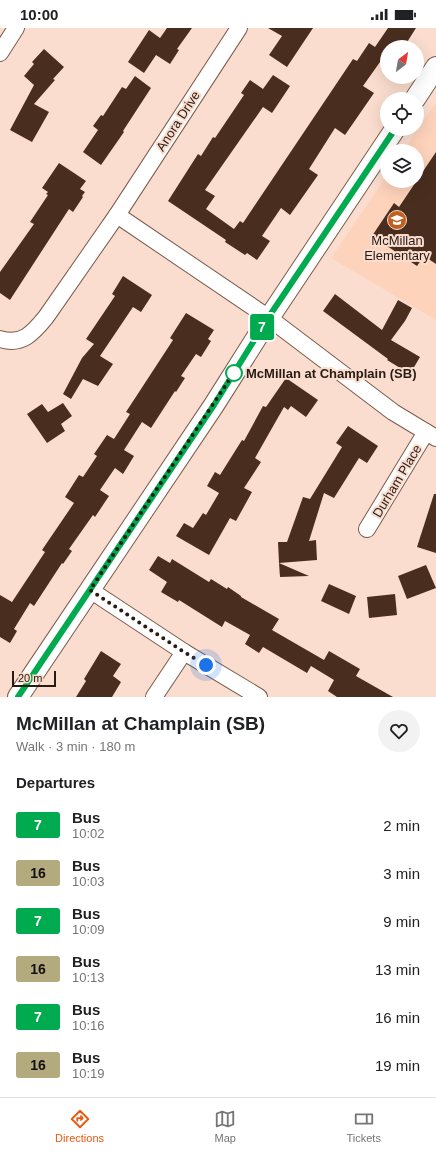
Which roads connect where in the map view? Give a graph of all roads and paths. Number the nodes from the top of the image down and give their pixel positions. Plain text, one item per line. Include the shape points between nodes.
1 (16, 28) edge
2 (239, 28) edge
3 (0, 53) edge
4 (436, 68) edge
5 (420, 92) edge
6 (390, 136) edge
7 (117, 215) junction
8 (268, 318) junction
9 (0, 339) edge
10 (431, 435) edge
11 (368, 529) dead end
12 (90, 590) junction
13 (184, 652) junction
14 (18, 697) edge
15 (154, 697) edge
16 (259, 697) edge

1 - 3 street
2 - 7 street, Anora Drive
4 - 5 street
6 - 8 street
7 - 8 street
7 - 9 street, Anora Drive via 46,318 33,332 20,341
8 - 10 street via 393,412
8 - 12 street via 214,405
10 - 11 street, Durham Place
12 - 13 street
12 - 14 street
13 - 15 street
13 - 16 street

